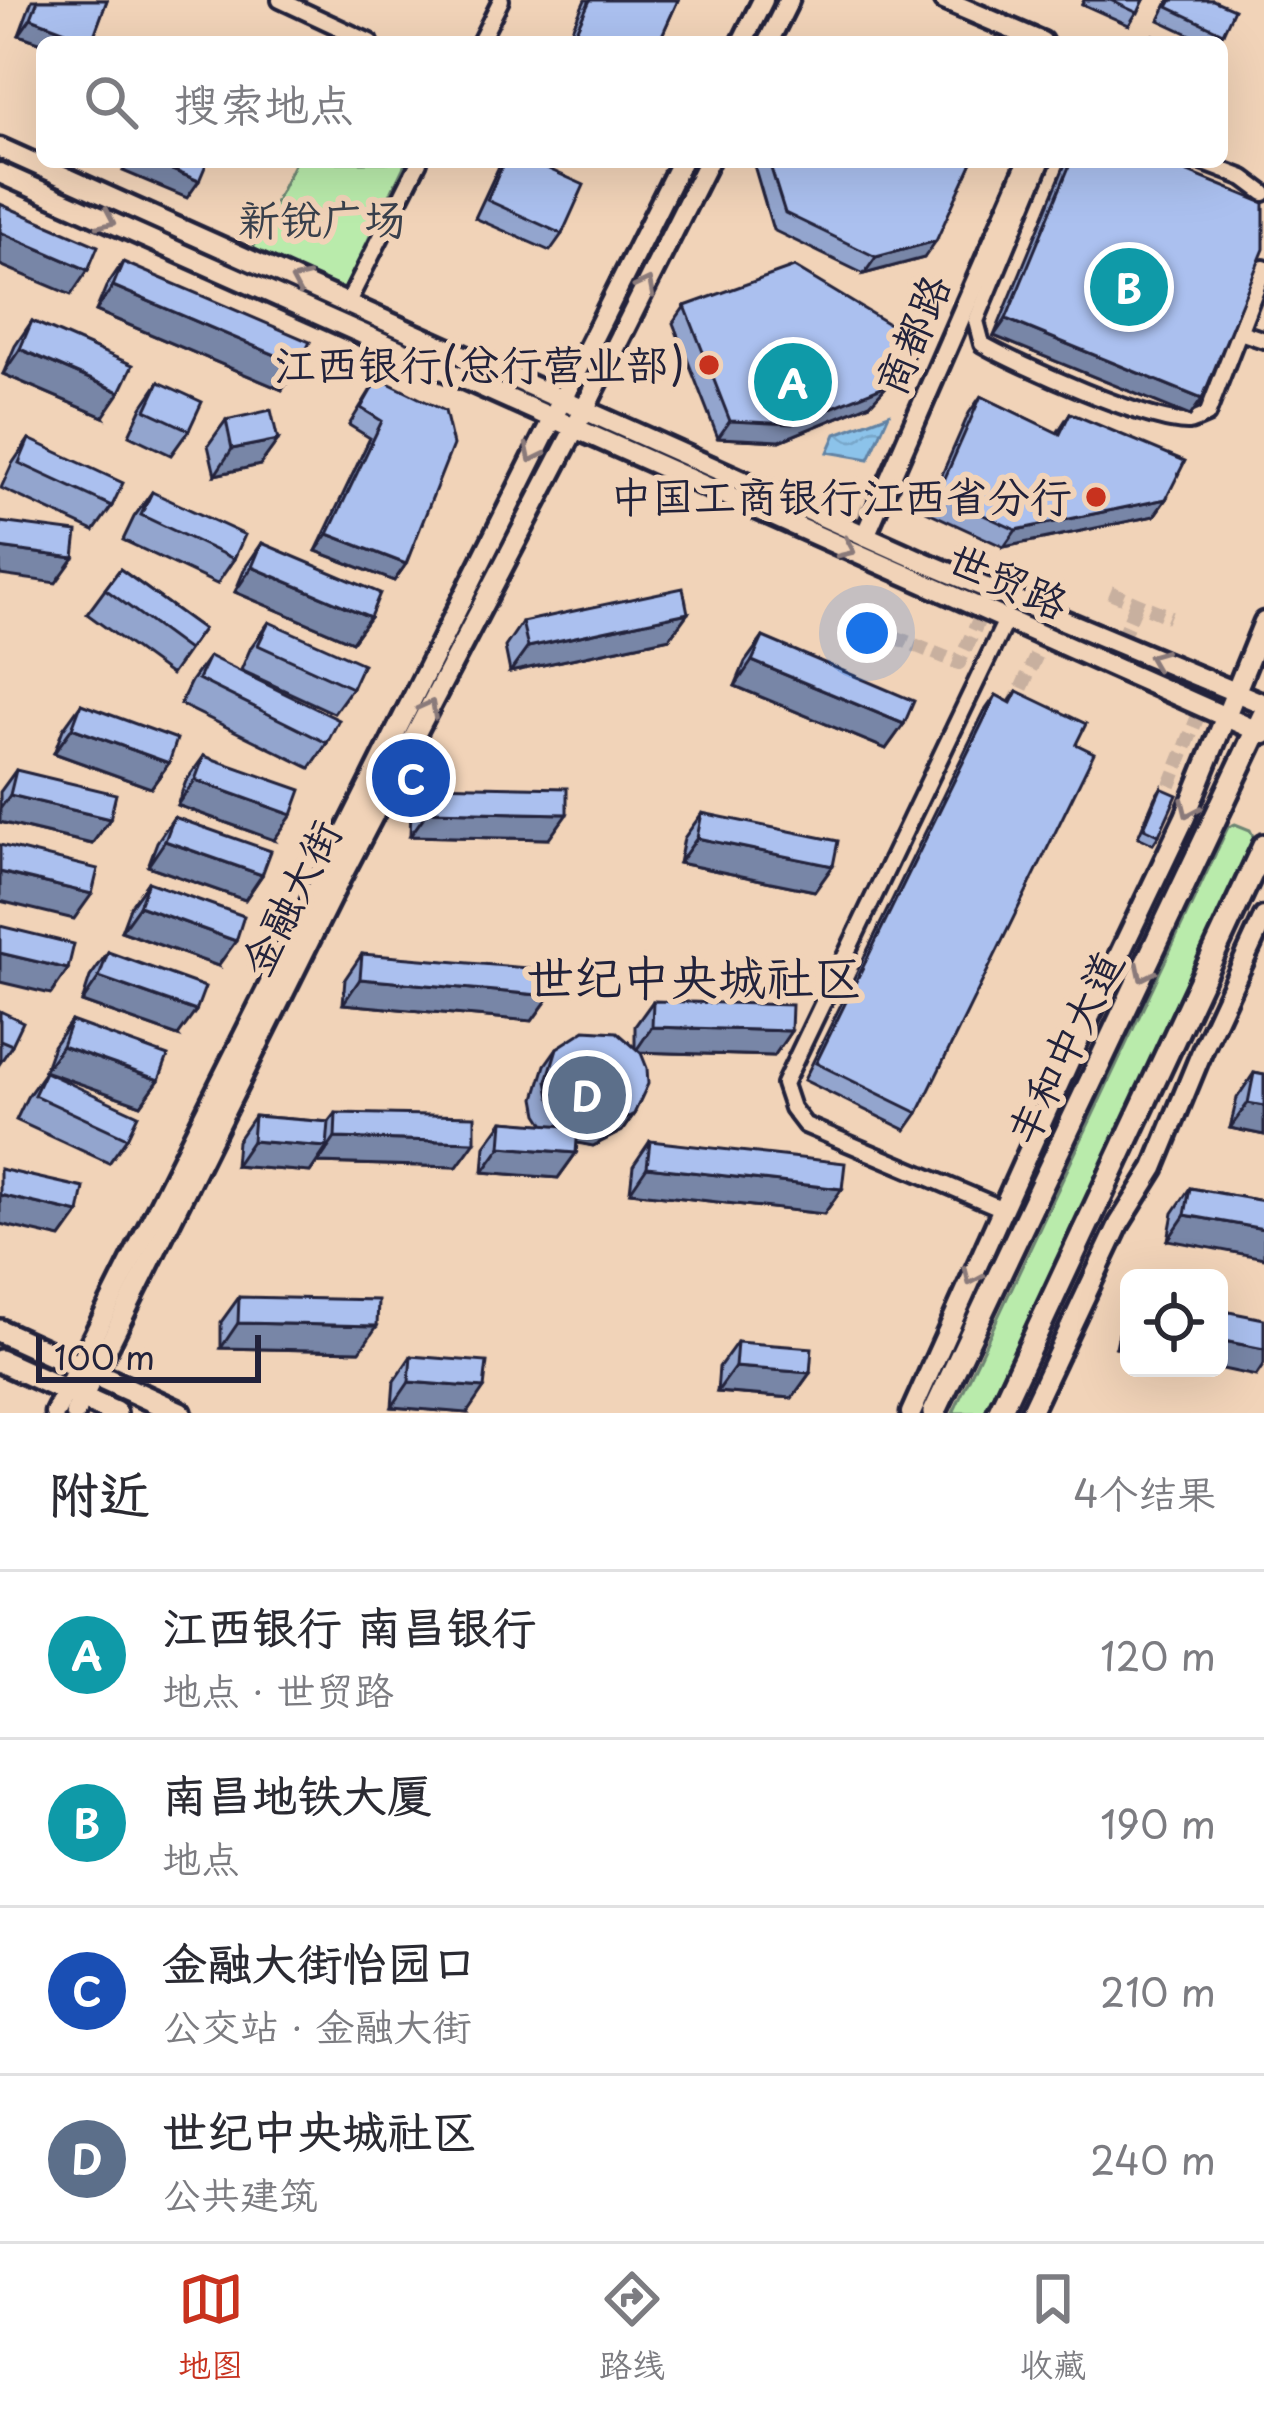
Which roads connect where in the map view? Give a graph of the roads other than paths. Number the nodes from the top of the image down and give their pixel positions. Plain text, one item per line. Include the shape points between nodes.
1 (280, 0) edge
2 (501, 0) edge
3 (764, 0) edge
4 (789, 0) edge
5 (944, 0) edge
6 (357, 36) edge
7 (483, 36) edge
8 (745, 36) edge
9 (771, 36) edge
10 (1028, 36) edge
11 (0, 148) edge
12 (36, 164) edge
13 (44, 168) edge
14 (416, 168) edge
15 (678, 168) edge
16 (705, 168) edge
17 (1025, 168) edge
18 (1040, 168) edge
19 (1218, 168) edge
20 (0, 172) edge
21 (1264, 193) edge
22 (1264, 268) edge
23 (347, 304) junction
24 (1240, 332) junction
25 (1264, 340) edge
26 (556, 409) junction
27 (580, 419) junction
28 (865, 536) junction
29 (1006, 620) junction
30 (1264, 622) edge
31 (1236, 692) junction
32 (1264, 704) edge
33 (1228, 718) junction
34 (1262, 727) edge
35 (1263, 848) edge
36 (1264, 916) edge
37 (1003, 1209) junction
38 (0, 1331) edge
39 (0, 1361) edge
40 (86, 1372) junction
41 (75, 1401) edge
42 (55, 1413) edge
43 (115, 1413) edge
44 (180, 1413) edge
45 (911, 1413) edge
46 (934, 1413) edge
47 (999, 1413) edge
48 (1030, 1413) edge

1 - 6 street
2 - 7 street
3 - 8 main road
4 - 9 main road
5 - 10 main road
12 -> 11 main road, 世贸路
23 -> 13 main road, 世贸路
14 - 23 street
15 - 26 main road, 金融大街
27 -> 16 main road, 金融大街
17 - 28 main road, 商都路
18 - 24 street via 976,321 982,344 1155,417 1191,422 1207,415
19 - 21 street
20 -> 26 main road, 世贸路
22 - 24 street
23 - 26 main road, 世贸路
24 - 25 street
26 - 27 main road, 世贸路
26 -> 40 main road, 金融大街
27 - 28 main road, 世贸路
27 -> 29 main road, 世贸路
40 -> 27 main road, 金融大街
31 -> 28 main road, 世贸路
29 - 33 main road, 世贸路
29 - 37 street via 784,1084 805,1125
30 - 31 main road
31 - 32 main road, 世贸路
31 - 33 main road
33 - 34 main road, 世贸路
33 -> 37 main road
34 -> 46 main road, 丰和中大道
35 - 47 main road
36 - 48 main road via 1154,1168
37 -> 45 main road
38 - 40 main road
39 - 41 main road
40 - 41 main road, 金融大街
40 - 44 main road
41 - 42 main road, 金融大街
41 - 43 main road

